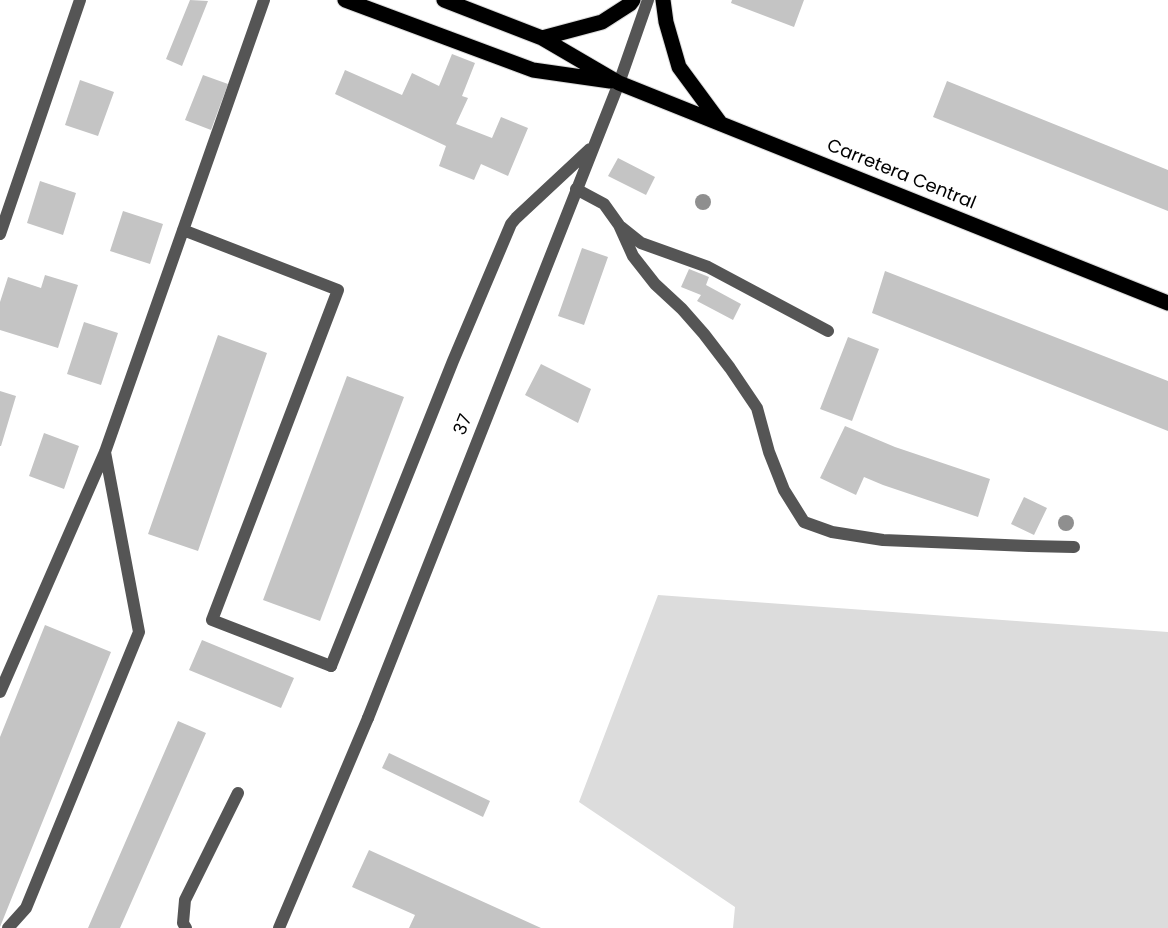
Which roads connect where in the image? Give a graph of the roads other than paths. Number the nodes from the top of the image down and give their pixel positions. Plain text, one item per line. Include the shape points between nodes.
1 (80, 0) edge
2 (264, 0) edge
3 (345, 0) edge
4 (444, 0) edge
5 (633, 0) edge
6 (648, 0) edge
7 (663, 0) edge
8 (542, 38) junction
9 (619, 83) junction
10 (721, 123) junction
11 (593, 146) junction
12 (576, 189) junction
13 (619, 225) junction
14 (183, 230) junction
15 (0, 234) edge
16 (1168, 303) edge
17 (828, 331) dead end
18 (105, 452) junction
19 (1074, 547) dead end
20 (0, 692) edge
21 (238, 793) dead end
22 (8, 928) edge
23 (186, 928) edge
24 (279, 928) edge

1 - 15 street
2 - 14 street
3 - 9 main road, Carretera Central via 533,70
4 - 8 main road, Carretera Central
5 - 8 main road via 602,22
6 - 9 street, 37
7 - 10 main road via 679,67
8 - 9 main road, Carretera Central
9 - 10 main road, Carretera Central
9 - 11 street, 37
10 - 16 main road, Carretera Central
11 - 12 street, 37
11 - 14 street, 37 via 511,224 331,666 212,620 338,290
12 - 13 street via 604,204
12 - 24 street, 37 via 368,718
13 - 17 street via 641,243 708,267
13 - 19 street via 633,256 704,334 757,408 784,490 804,522 832,532 884,540
14 - 18 street
18 - 20 street
18 - 22 street via 139,632 26,908
21 - 23 street via 185,900

